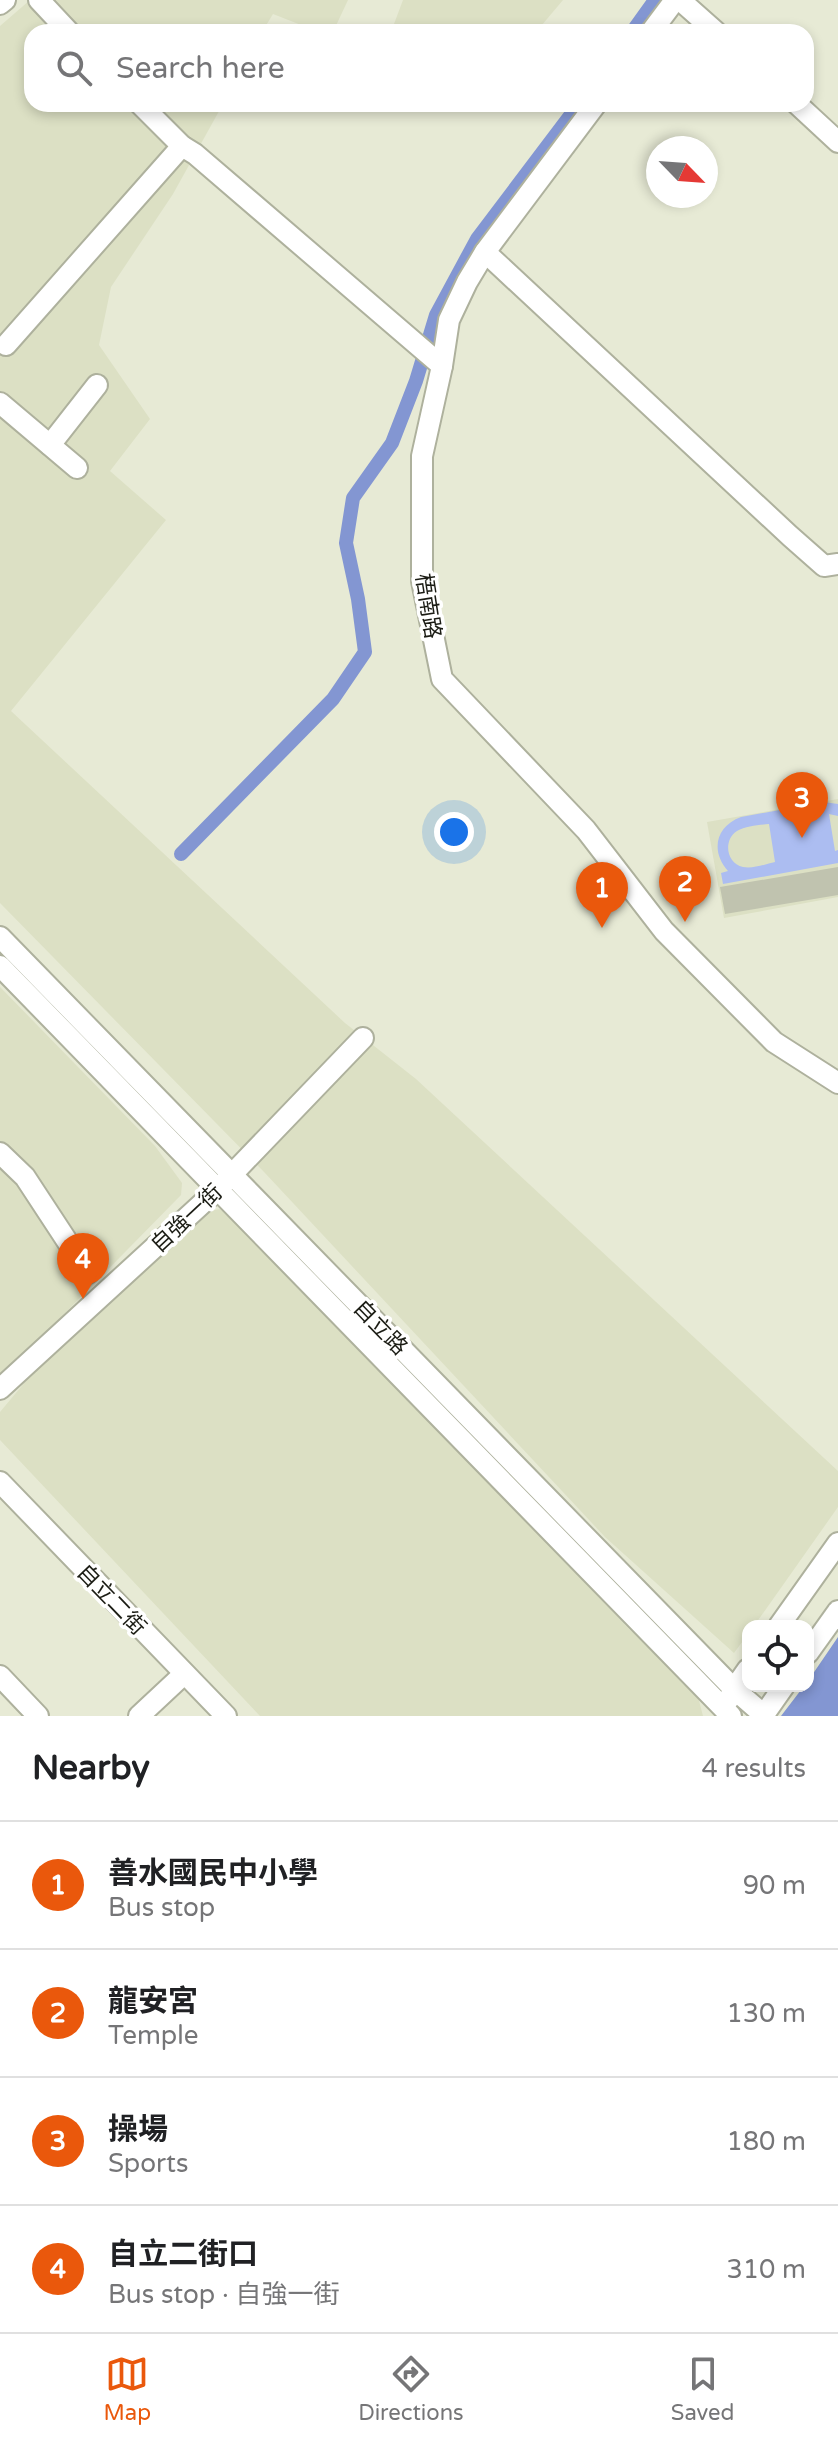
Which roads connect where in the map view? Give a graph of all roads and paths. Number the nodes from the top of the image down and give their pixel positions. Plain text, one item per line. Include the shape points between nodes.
1 (5, 0) edge
2 (39, 0) edge
3 (678, 0) edge
4 (0, 4) edge
5 (62, 24) edge
6 (658, 24) edge
7 (706, 24) edge
8 (148, 112) edge
9 (590, 112) edge
10 (806, 112) edge
11 (838, 142) edge
12 (182, 146) junction
13 (485, 252) junction
14 (6, 345) dead end
15 (442, 366) junction
16 (97, 385) dead end
17 (1, 405) edge
18 (50, 445) junction
19 (77, 468) dead end
20 (838, 564) edge
21 (0, 937) edge
22 (0, 966) edge
23 (363, 1038) dead end
24 (838, 1083) edge
25 (0, 1153) edge
26 (225, 1182) junction
27 (88, 1273) dead end
28 (0, 1389) edge
29 (0, 1482) edge
30 (838, 1543) edge
31 (838, 1611) edge
32 (783, 1620) edge
33 (814, 1645) edge
34 (184, 1674) junction
35 (0, 1676) edge
36 (742, 1678) edge
37 (734, 1689) junction
38 (780, 1692) edge
39 (726, 1714) edge
40 (38, 1716) edge
41 (139, 1716) edge
42 (226, 1716) edge
43 (764, 1716) edge

1 - 4 street
2 - 5 street
3 - 6 street
3 - 7 street
8 - 12 street
9 - 13 street, 梧南路
10 - 11 street
12 - 14 street
12 - 15 street
13 - 15 street, 梧南路 via 449,320
13 - 20 street via 790,536 824,566
15 - 24 street, 梧南路 via 422,456 422,581 442,679 586,830 664,931 774,1042
16 - 18 street
17 - 18 street
18 - 19 street
21 - 26 street, 自立路
22 - 26 street, 自立路
23 - 26 street, 自強一街
25 - 27 street via 25,1177
26 - 28 street, 自強一街
26 - 37 street, 自立路
26 - 39 street, 自立路
29 - 34 street, 自立二街
30 - 32 street
31 - 33 street
34 - 41 street
34 - 42 street, 自立二街
35 - 40 street
36 - 37 street
37 - 39 street
37 - 43 street, 自立路
38 - 43 street

